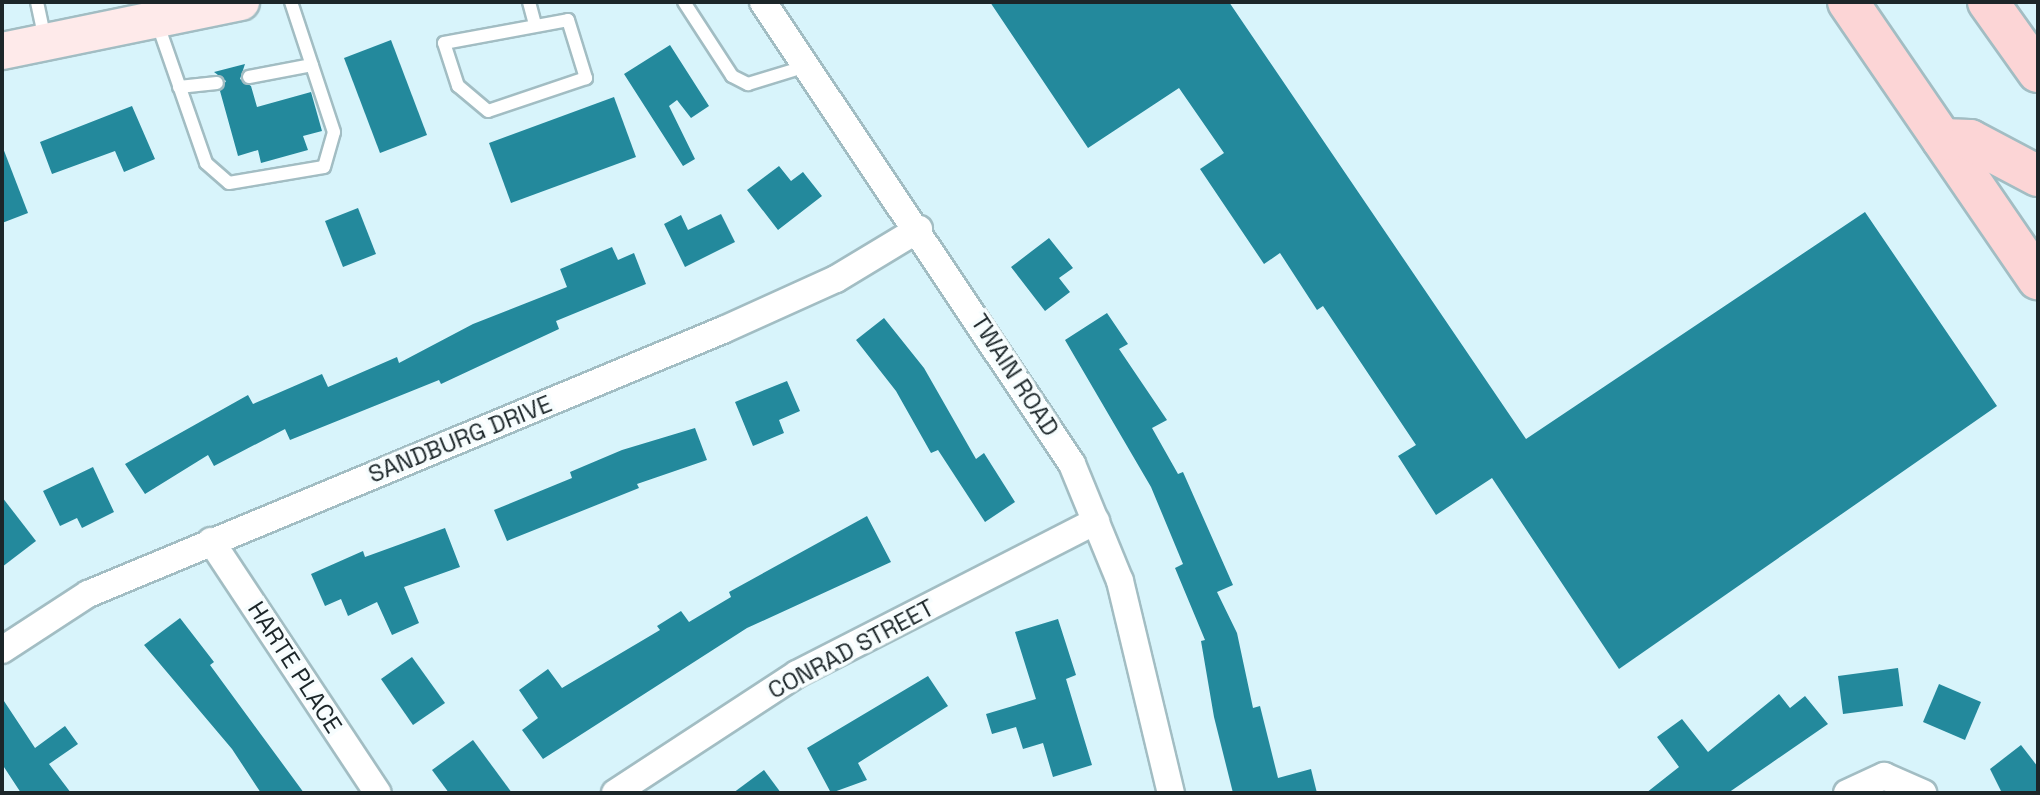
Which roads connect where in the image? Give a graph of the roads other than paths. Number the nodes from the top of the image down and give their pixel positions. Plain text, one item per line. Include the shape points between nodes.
1 (37, 2) edge
2 (241, 2) edge
3 (291, 2) edge
4 (529, 2) edge
5 (684, 2) edge
6 (763, 2) edge
7 (1848, 2) edge
8 (1988, 2) edge
9 (173, 12) edge
10 (535, 25) junction
11 (46, 42) junction
12 (2, 51) edge
13 (312, 65) junction
14 (807, 66) junction
15 (2038, 72) edge
16 (249, 77) dead end
17 (217, 83) dead end
18 (179, 87) junction
19 (1942, 139) junction
20 (2038, 176) edge
21 (919, 229) junction
22 (2038, 279) edge
23 (1096, 521) junction
24 (211, 541) junction
25 (2, 650) edge
26 (378, 793) edge
27 (615, 793) edge
28 (1171, 793) edge
29 (1847, 793) edge
30 (1923, 793) edge

1 - 11 lane
2 - 9 main road
3 - 13 lane
4 - 10 lane
5 - 14 lane via 732,76 748,84
6 - 14 street, TWAIN ROAD
7 - 19 main road
8 - 15 main road
9 - 11 main road
9 - 18 lane
10 - 10 lane via 568,20 586,78 488,111 458,86 444,43
11 - 12 main road
13 - 16 lane
13 - 18 lane via 334,132 324,167 229,183 206,163
14 - 21 street, TWAIN ROAD
17 - 18 lane
19 - 20 main road via 1970,140
19 - 22 main road
21 - 23 street, TWAIN ROAD via 1072,464
21 - 24 street, SANDBURG DRIVE via 836,279 723,330
23 - 27 street, CONRAD STREET via 797,674
23 - 28 street, TWAIN ROAD via 1120,581
24 - 25 street, SANDBURG DRIVE via 88,594
24 - 26 street, HARTE PLACE
29 - 30 street via 1884,776

